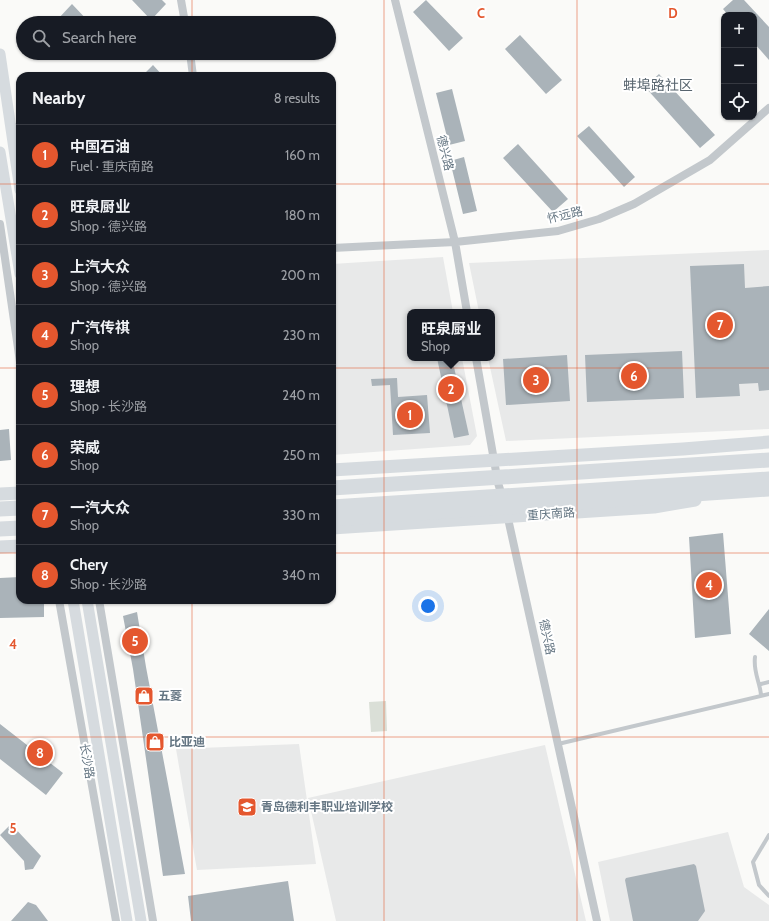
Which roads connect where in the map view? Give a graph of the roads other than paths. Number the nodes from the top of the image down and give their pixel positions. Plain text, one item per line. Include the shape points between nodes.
1 (181, 0) edge
2 (395, 0) edge
3 (184, 16) edge
4 (0, 54) edge
5 (191, 60) edge
6 (193, 72) edge
7 (4, 86) junction
8 (769, 108) edge
9 (16, 131) edge
10 (0, 152) edge
11 (16, 164) edge
12 (0, 224) edge
13 (455, 242) junction
14 (16, 248) edge
15 (336, 248) edge
16 (467, 309) edge
17 (16, 334) edge
18 (477, 361) edge
19 (769, 442) edge
20 (769, 450) edge
21 (494, 460) junction
22 (769, 460) edge
23 (336, 470) edge
24 (336, 478) edge
25 (769, 478) edge
26 (336, 488) edge
27 (769, 491) edge
28 (16, 493) edge
29 (0, 494) edge
30 (16, 508) edge
31 (336, 508) edge
32 (0, 509) edge
33 (508, 517) junction
34 (336, 519) edge
35 (16, 528) edge
36 (336, 528) edge
37 (0, 529) edge
38 (16, 546) edge
39 (0, 547) edge
40 (60, 604) edge
41 (74, 604) edge
42 (88, 604) edge
43 (100, 604) edge
44 (755, 657) dead end
45 (769, 682) edge
46 (760, 684) junction
47 (769, 694) edge
48 (761, 695) junction
49 (558, 744) junction
50 (769, 835) edge
51 (769, 896) edge
52 (141, 918) edge
53 (123, 920) edge
54 (153, 921) edge
55 (597, 921) edge

1 - 3 street
2 - 13 street, 德兴路
4 - 7 main road
5 - 6 street
7 - 9 street
7 - 11 main road
8 - 13 street, 怀远路 via 710,160 641,200 599,219 558,231
10 - 14 main road
12 - 17 street
13 - 15 street, 怀远路
13 - 16 street, 德兴路
18 - 21 street, 德兴路
19 - 21 main road
20 - 24 highway
21 - 23 main road
21 - 33 street, 德兴路
22 - 26 highway
25 - 31 highway
27 - 33 main road, 重庆南路 via 726,494 654,507
27 - 34 highway
28 - 29 main road
30 - 32 highway
33 - 36 main road, 重庆南路
33 - 49 street, 德兴路
35 - 37 highway
38 - 39 main road
40 - 53 street, 长沙路
41 - 53 main road, 长沙路
42 - 52 main road
43 - 54 street
44 - 46 lane via 756,678
45 - 46 lane
46 - 48 lane
47 - 48 lane
48 - 49 lane
49 - 55 street, 德兴路
50 - 51 lane via 753,862 759,885

